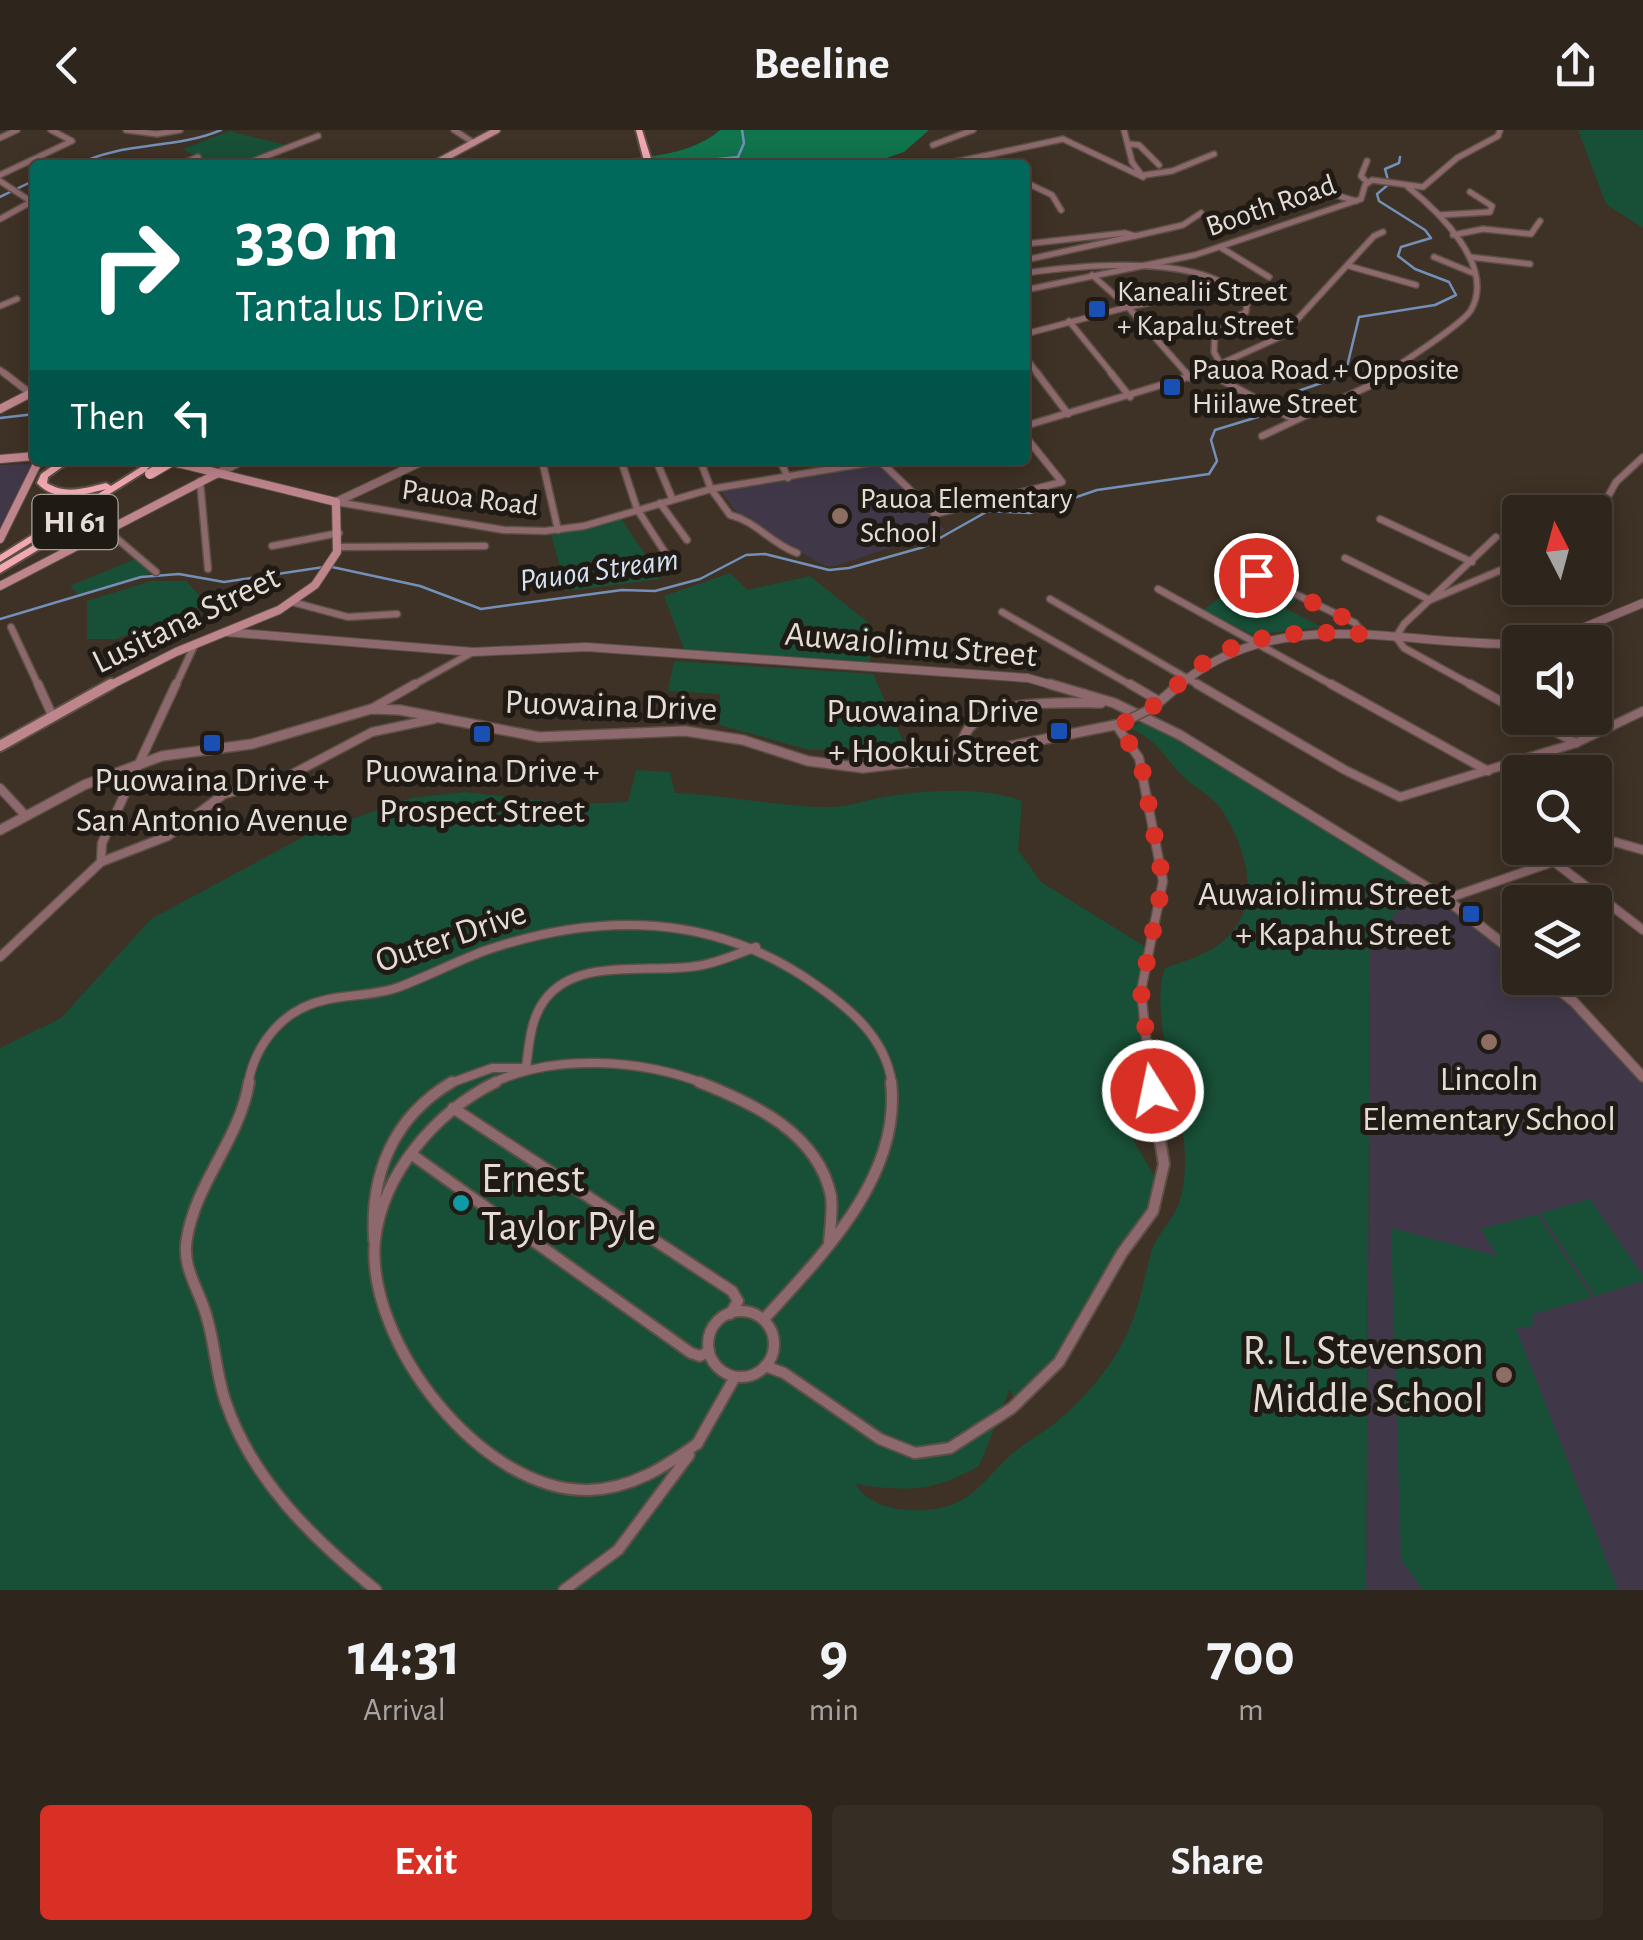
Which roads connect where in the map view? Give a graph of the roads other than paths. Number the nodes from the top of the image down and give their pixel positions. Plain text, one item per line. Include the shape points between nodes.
1 (18, 130) edge
2 (52, 130) edge
3 (126, 130) edge
4 (180, 130) edge
5 (454, 130) edge
6 (497, 130) edge
7 (636, 130) edge
8 (648, 130) edge
9 (973, 130) edge
10 (1124, 130) edge
11 (1500, 130) edge
12 (318, 136) dead end
13 (0, 138) edge
14 (474, 142) junction
15 (1129, 144) junction
16 (933, 145) dead end
17 (1214, 154) dead end
18 (198, 157) dead end
19 (35, 160) edge
20 (191, 160) edge
21 (256, 160) edge
22 (441, 160) edge
23 (652, 160) edge
24 (653, 160) edge
25 (962, 160) edge
26 (1367, 162) dead end
27 (30, 163) edge
28 (1160, 165) dead end
29 (1145, 176) junction
30 (0, 178) edge
31 (1380, 180) joint
32 (1390, 180) joint
33 (1366, 182) junction
34 (1030, 184) edge
35 (1308, 187) dead end
36 (1408, 187) junction
37 (1470, 192) dead end
38 (30, 201) edge
39 (1356, 201) junction
40 (30, 204) edge
41 (1061, 210) dead end
42 (1201, 213) dead end
43 (1439, 215) junction
44 (0, 219) edge
45 (1540, 221) dead end
46 (1383, 232) dead end
47 (1453, 235) junction
48 (1135, 236) junction
49 (1030, 243) edge
50 (1220, 247) junction
51 (1470, 257) junction
52 (1434, 258) dead end
53 (1030, 259) edge
54 (1165, 259) junction
55 (1530, 264) dead end
56 (1349, 266) junction
57 (1118, 269) junction
58 (1168, 271) junction
59 (1030, 273) edge
60 (1473, 274) junction
61 (1092, 276) junction
62 (1269, 277) dead end
63 (1416, 285) dead end
64 (1030, 289) edge
65 (17, 300) dead end
66 (1158, 301) dead end
67 (0, 306) edge
68 (1128, 306) junction
69 (1070, 321) junction
70 (1030, 333) edge
71 (1220, 363) junction
72 (1030, 364) edge
73 (0, 370) edge
74 (1205, 371) junction
75 (1190, 378) junction
76 (30, 391) edge
77 (30, 393) edge
78 (1130, 397) junction
79 (0, 408) edge
80 (1068, 414) junction
81 (1294, 419) junction
82 (1030, 425) edge
83 (1262, 436) dead end
84 (1030, 442) edge
85 (1643, 457) edge
86 (0, 458) edge
87 (30, 458) edge
88 (34, 465) edge
89 (60, 465) edge
90 (153, 465) edge
91 (166, 465) edge
92 (190, 465) edge
93 (234, 465) edge
94 (414, 465) edge
95 (543, 465) edge
96 (623, 465) edge
97 (658, 465) edge
98 (702, 465) edge
99 (782, 465) edge
100 (846, 465) edge
101 (887, 465) edge
102 (145, 472) junction
103 (217, 474) junction
104 (788, 478) junction
105 (200, 481) junction
106 (711, 489) junction
107 (1609, 495) edge
108 (672, 498) junction
109 (336, 502) junction
110 (660, 503) junction
111 (637, 510) junction
112 (1380, 519) dead end
113 (108, 530) junction
114 (558, 530) junction
115 (340, 533) junction
116 (1496, 537) dead end
117 (0, 539) edge
118 (686, 540) dead end
119 (272, 546) dead end
120 (485, 546) dead end
121 (340, 547) junction
122 (797, 552) dead end
123 (1345, 558) dead end
124 (0, 559) edge
125 (1472, 562) junction
126 (673, 565) dead end
127 (208, 569) dead end
128 (0, 570) edge
129 (1502, 570) edge
130 (156, 572) dead end
131 (1256, 575) dead end
132 (0, 586) edge
133 (1158, 589) dead end
134 (1050, 599) dead end
135 (1430, 600) junction
136 (292, 602) junction
137 (1643, 603) edge
138 (1002, 612) dead end
139 (397, 614) dead end
140 (1591, 625) edge
141 (11, 626) dead end
142 (223, 632) junction
143 (1363, 634) junction
144 (1396, 637) junction
145 (1256, 640) junction
146 (1502, 643) edge
147 (195, 644) junction
148 (473, 652) junction
149 (1185, 678) junction
150 (1502, 702) edge
151 (1114, 704) junction
152 (1156, 704) junction
153 (370, 709) junction
154 (1643, 711) edge
155 (53, 717) junction
156 (434, 719) junction
157 (1118, 725) junction
158 (1561, 735) edge
159 (1576, 743) junction
160 (0, 746) edge
161 (956, 757) junction
162 (142, 762) junction
163 (1488, 771) junction
164 (0, 788) edge
165 (25, 815) junction
166 (0, 830) edge
167 (1612, 843) edge
168 (1643, 850) edge
169 (101, 862) junction
170 (1542, 865) edge
171 (1558, 865) edge
172 (1446, 900) junction
173 (1643, 930) edge
174 (1502, 943) edge
175 (756, 946) junction
176 (0, 957) edge
177 (1565, 995) edge
178 (526, 1068) junction
179 (1643, 1077) edge
180 (453, 1108) junction
181 (411, 1154) junction
182 (374, 1240) junction
183 (828, 1248) junction
184 (730, 1314) junction
185 (764, 1319) junction
186 (709, 1351) junction
187 (765, 1366) junction
188 (735, 1377) junction
189 (698, 1443) junction
190 (376, 1590) edge
191 (564, 1590) edge

1 - 13 street
2 - 19 street via 72,141
3 - 4 street
5 - 14 street
6 - 14 main road
7 - 23 highway
8 - 24 highway
9 - 16 street
10 - 15 street
11 - 36 street via 1426,186
12 - 21 street
14 - 22 main road
15 - 28 street
15 - 29 street via 1132,162
17 - 29 street
18 - 20 street
25 - 29 street via 1059,138
26 - 33 street
27 - 30 street
30 - 38 street
31 - 32 street, Booth Road
31 - 33 street, Booth Road
32 - 36 street, Booth Road
33 - 39 street, Booth Road
34 - 41 street via 1052,195
35 - 39 street
36 - 43 street
37 - 43 street via 1492,206 1490,212
39 - 50 street, Booth Road
40 - 44 street
42 - 48 street via 1184,225
43 - 47 street
45 - 47 street via 1531,234 1483,229
46 - 56 street
47 - 51 street
48 - 49 street
48 - 53 street
50 - 54 street, Booth Road
50 - 62 street
51 - 55 street
51 - 60 street
52 - 60 street
54 - 57 street, Booth Road
54 - 58 street
56 - 63 street
56 - 71 street via 1282,336
57 - 58 street
57 - 59 street
57 - 61 street, Booth Road
58 - 71 street via 1218,278 1247,302 1246,312 1215,326
60 - 81 street via 1478,299 1470,313 1368,386
61 - 64 street, Booth Road
61 - 68 street
65 - 67 street
66 - 68 street
68 - 69 street
68 - 75 street
69 - 70 street
69 - 78 street
71 - 74 street
72 - 80 street
73 - 76 street
74 - 75 street
74 - 81 street
75 - 78 street
77 - 79 main road
78 - 80 street
80 - 82 street
81 - 83 street
84 - 101 street via 1062,482 935,514
85 - 107 street
86 - 87 main road
88 - 117 main road
89 - 102 highway via 42,483 65,494
90 - 102 highway, HI 61
91 - 102 highway, HI 61, bridge
92 - 103 main road, Pauoa Road
93 - 103 street
94 - 109 street
95 - 114 street
96 - 111 street
97 - 108 street
98 - 106 street
99 - 104 street
100 - 104 street, Pauoa Road
102 - 124 highway, HI 61
102 - 128 highway, HI 61
103 - 105 main road
103 - 109 main road, Pauoa Road
104 - 106 street, Pauoa Road
105 - 113 main road
105 - 127 street
106 - 108 street, Pauoa Road
106 - 122 street via 730,515
108 - 110 street, Pauoa Road
109 - 114 street, Pauoa Road via 504,530
109 - 115 main road, Lusitana Street
110 - 111 street, Pauoa Road
110 - 118 street
111 - 114 street, Pauoa Road
111 - 126 street
112 - 125 street
113 - 130 street
113 - 132 main road
115 - 119 street
115 - 121 main road, Lusitana Street
116 - 125 street
120 - 121 street
121 - 136 main road, Lusitana Street via 328,571
123 - 135 street
125 - 135 street
129 - 135 street
131 - 143 street via 1355,623
133 - 145 street
134 - 149 street
135 - 144 street
136 - 139 street via 348,617
136 - 142 main road, Lusitana Street
137 - 140 street
138 - 152 street
141 - 155 street
142 - 147 main road, Lusitana Street
142 - 148 street, Auwaiolimu Street
143 - 144 street
143 - 145 street via 1307,632
144 - 146 street
144 - 150 street via 1404,648
145 - 149 street via 1215,656
145 - 163 street
147 - 155 main road, Lusitana Street
147 - 162 street
148 - 151 street, Auwaiolimu Street via 586,646 959,672 1028,678
148 - 153 street
149 - 152 street
149 - 163 street via 1392,796 1410,797
151 - 161 street via 1043,703 989,716 974,723
151 - 172 street, Auwaiolimu Street via 1180,735
152 - 157 street, bridge
153 - 156 street, Puowaina Drive
153 - 162 street, Puowaina Drive via 252,744
154 - 159 street
155 - 160 main road, Lusitana Street
156 - 161 street, Puowaina Drive via 539,737 685,732 836,766
156 - 169 street via 372,732 291,776 224,794 168,836
157 - 161 street, Puowaina Drive
157 - 187 street via 1140,758 1163,881 1141,991 1164,1164 1153,1211 1059,1362 1012,1408 960,1444 927,1453 900,1448
158 - 159 street
159 - 163 street
162 - 165 street, Puowaina Drive
162 - 169 street via 102,843
164 - 165 street
165 - 166 street, Puowaina Drive
167 - 168 street
169 - 176 street
170 - 172 street
171 - 173 street
172 - 174 street, Auwaiolimu Street
175 - 178 street via 697,966 598,970 568,980 533,1016
175 - 183 street, Outer Drive via 853,1012 876,1038 890,1069 892,1114 878,1170
175 - 190 street, Outer Drive via 664,924 545,933 390,991 314,1002 286,1018 258,1051 243,1114 190,1226 186,1260 206,1311 225,1401 251,1454 310,1530
177 - 179 street
178 - 180 street
178 - 182 street via 507,1065 466,1076 407,1118 374,1175
178 - 183 street via 633,1064 692,1077 752,1104 795,1135 823,1174 833,1211
180 - 181 street
180 - 184 street via 732,1291 738,1301
181 - 182 street
181 - 186 street via 691,1353
182 - 189 street via 390,1318 414,1368 463,1434 500,1464 550,1486 595,1490 643,1479
183 - 185 street, Outer Drive
184 - 185 street
184 - 186 street via 715,1325
185 - 187 street via 774,1342
186 - 188 street via 718,1368
187 - 188 street
188 - 189 street
189 - 191 street via 630,1536

